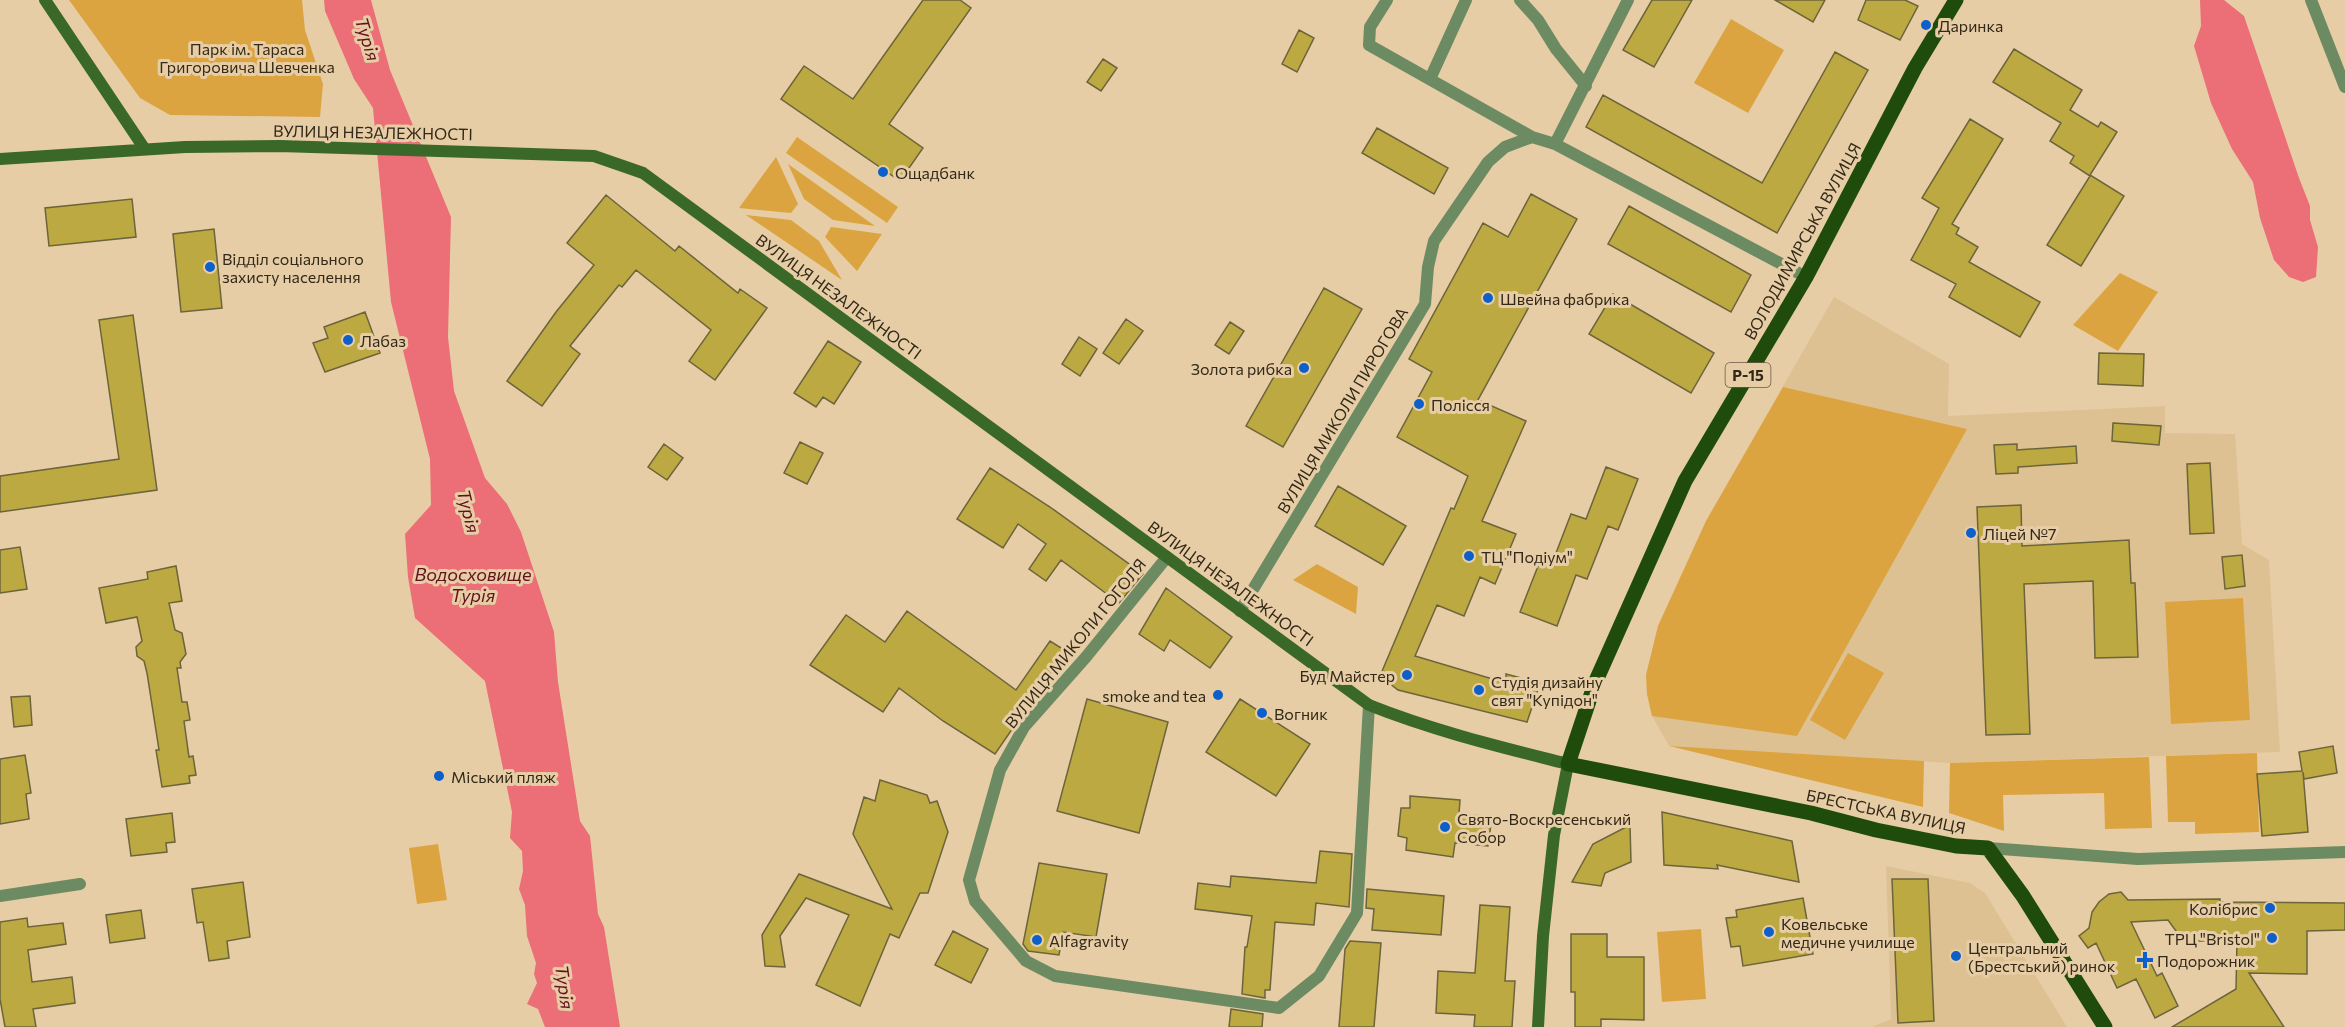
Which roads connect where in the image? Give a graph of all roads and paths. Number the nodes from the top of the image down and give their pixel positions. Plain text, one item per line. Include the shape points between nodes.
1 (45, 0) edge
2 (1387, 0) edge
3 (1466, 0) edge
4 (1520, 0) edge
5 (1629, 0) edge
6 (1956, 0) edge
7 (2311, 0) edge
8 (1430, 80) junction
9 (1586, 86) junction
10 (2345, 87) edge
11 (1532, 136) junction
12 (1555, 144) junction
13 (144, 148) junction
14 (0, 159) edge
15 (1806, 277) junction
16 (1167, 557) junction
17 (1240, 611) junction
18 (1369, 705) junction
19 (1568, 764) junction
20 (1988, 848) junction
21 (2345, 852) edge
22 (80, 884) dead end
23 (0, 896) edge
24 (1538, 1027) edge
25 (2104, 1027) edge

1 - 13 main road
2 - 8 street via 1370,27 1369,45
3 - 8 street
4 - 9 street
5 - 9 street
6 - 15 main road, ВОЛОДИМИРСЬКА ВУЛИЦЯ / Р-15 via 1915,68
7 - 10 street
8 - 11 street
9 - 12 street
11 - 12 street
11 - 17 street, ВУЛИЦЯ МИКОЛИ ПИРОГОВА via 1505,147 1488,162 1434,241 1425,304
12 - 15 street
13 - 14 main road, ВУЛИЦЯ НЕЗАЛЕЖНОСТІ
13 - 16 main road, ВУЛИЦЯ НЕЗАЛЕЖНОСТІ via 280,146 557,153 594,156 643,174
15 - 19 main road, ВОЛОДИМИРСЬКА ВУЛИЦЯ / Р-15 via 1684,481 1595,683
16 - 17 main road, ВУЛИЦЯ НЕЗАЛЕЖНОСТІ
16 - 18 street, ВУЛИЦЯ МИКОЛИ ГОГОЛЯ via 1024,727 1000,770 969,879 975,901 1026,961 1055,976 1279,1008 1319,976 1357,913
17 - 18 main road, ВУЛИЦЯ НЕЗАЛЕЖНОСТІ
18 - 19 main road, ВУЛИЦЯ НЕЗАЛЕЖНОСТІ via 1415,724
19 - 20 main road, БРЕСТСЬКА ВУЛИЦЯ via 1811,813 1876,830 1956,846
19 - 24 main road via 1554,835
20 - 21 street via 2138,859
20 - 25 main road via 2054,943
22 - 23 street

